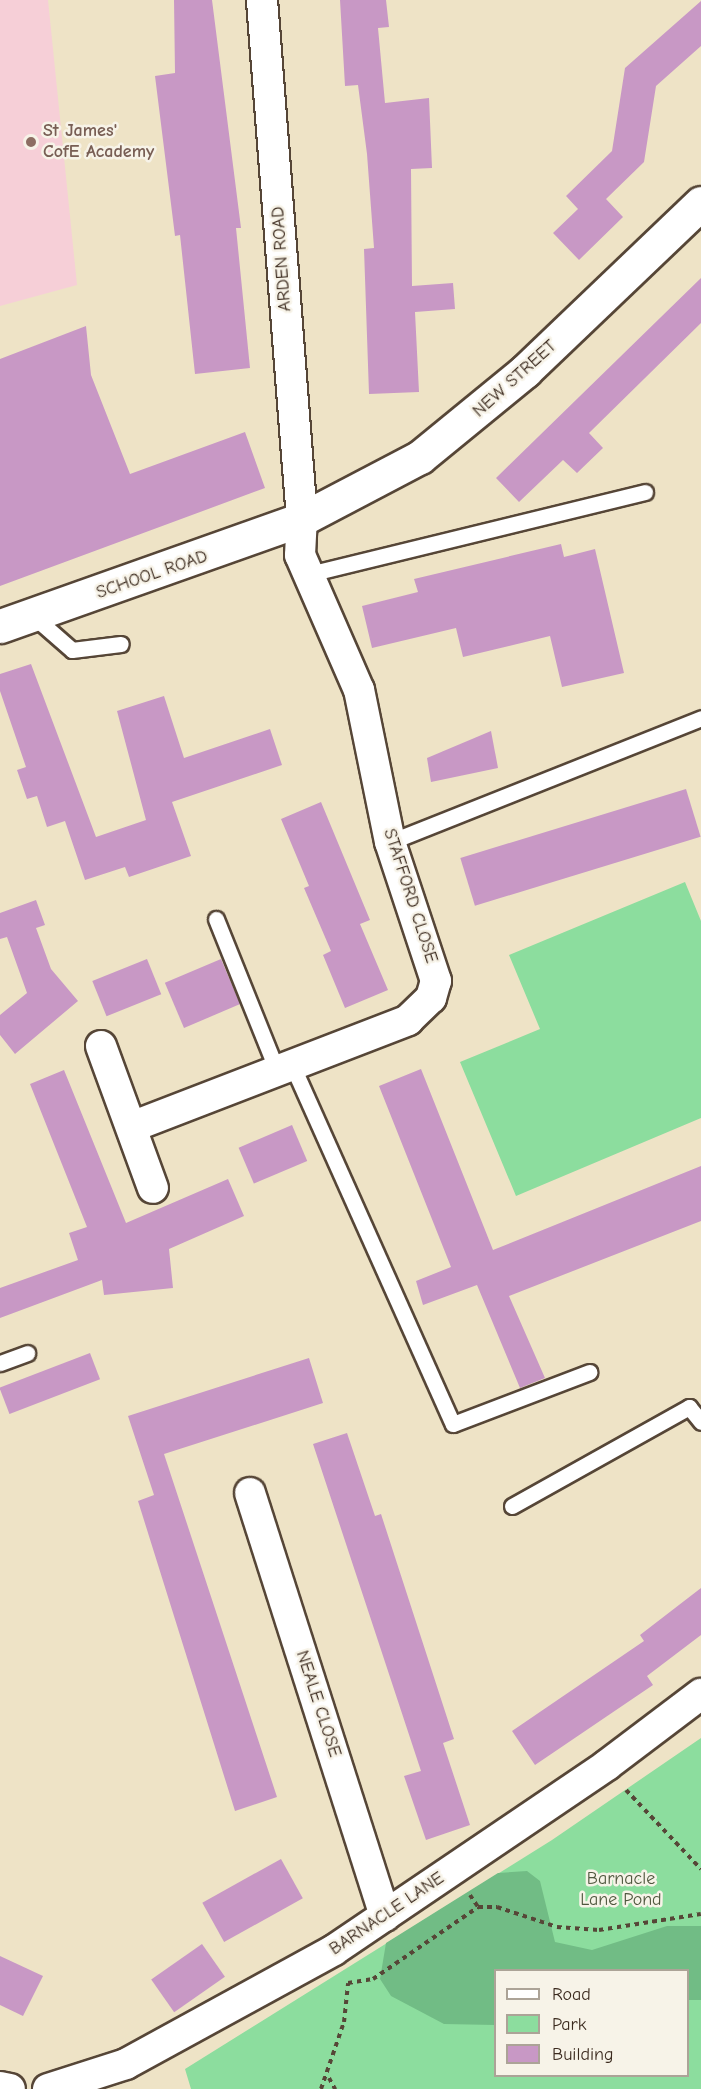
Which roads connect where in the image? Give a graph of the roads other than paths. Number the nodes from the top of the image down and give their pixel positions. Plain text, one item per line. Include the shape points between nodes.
1 (262, 0) edge
2 (701, 203) edge
3 (645, 492) dead end
4 (302, 519) junction
5 (305, 575) junction
6 (32, 615) junction
7 (0, 626) edge
8 (121, 644) dead end
9 (701, 718) edge
10 (390, 842) junction
11 (216, 920) dead end
12 (101, 1046) dead end
13 (286, 1070) junction
14 (134, 1126) junction
15 (153, 1188) dead end
16 (27, 1353) dead end
17 (0, 1363) edge
18 (589, 1372) dead end
19 (701, 1422) edge
20 (250, 1493) dead end
21 (512, 1506) dead end
22 (701, 1694) edge
23 (386, 1916) junction
24 (0, 2087) edge
25 (10, 2089) edge
26 (48, 2089) edge

1 - 4 street, ARDEN ROAD
2 - 4 main road, NEW STREET via 466,423 402,468
3 - 5 lane
4 - 5 street, STAFFORD CLOSE via 300,555
4 - 6 main road, SCHOOL ROAD
5 - 10 street, STAFFORD CLOSE via 359,690
6 - 7 main road, SCHOOL ROAD
6 - 8 lane via 72,650
9 - 10 lane
10 - 13 street, STAFFORD CLOSE via 434,964 431,998 408,1020
11 - 13 lane
12 - 14 street
13 - 14 street, STAFFORD CLOSE
13 - 18 lane via 453,1424
14 - 15 street
16 - 17 lane
19 - 21 lane via 689,1407
20 - 23 street, NEALE CLOSE
22 - 23 street, BARNACLE LANE via 607,1766
23 - 26 street, BARNACLE LANE via 334,1950 126,2064
24 - 25 street

